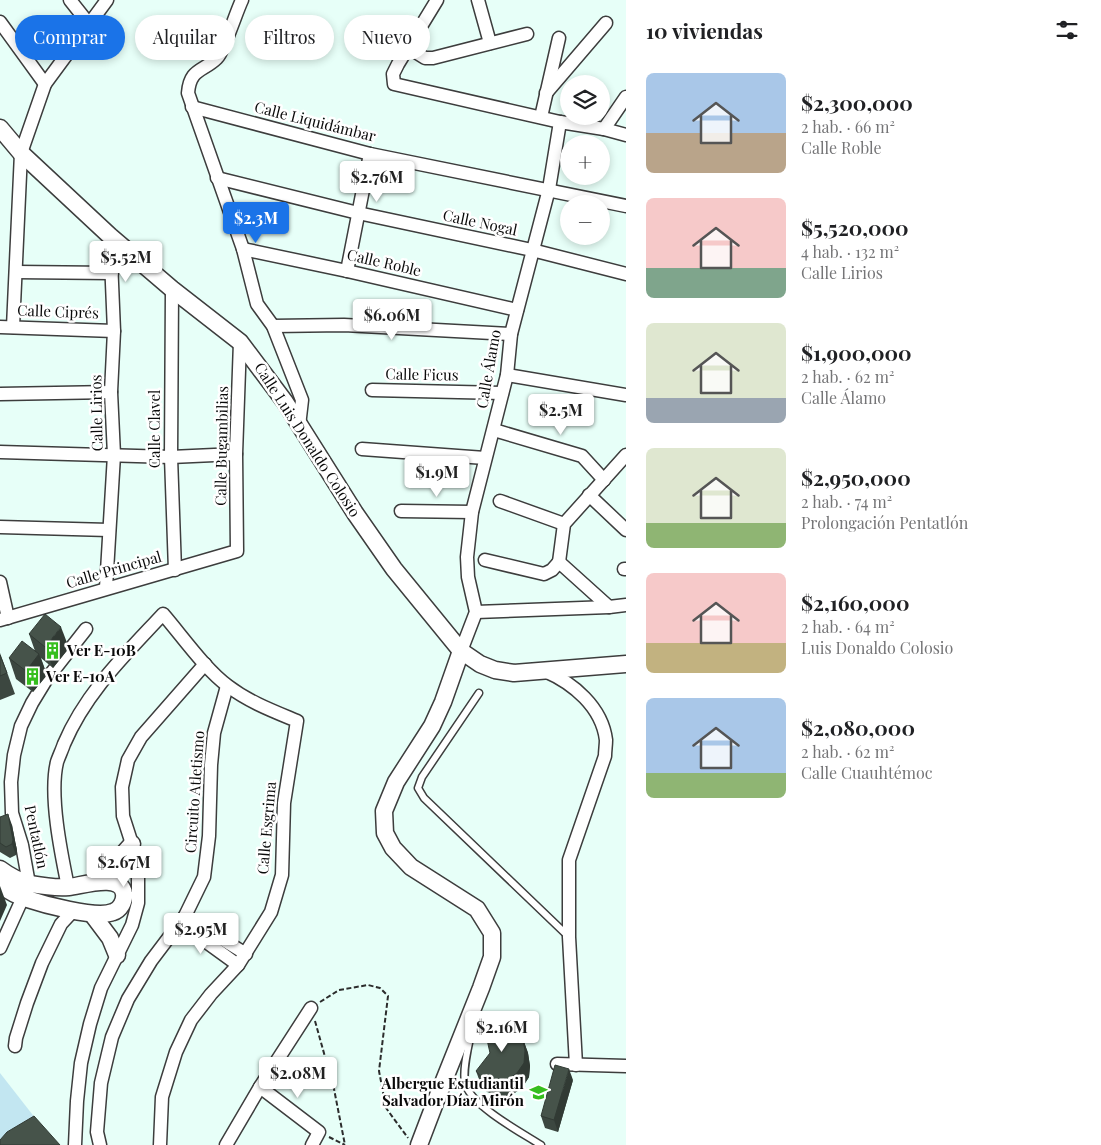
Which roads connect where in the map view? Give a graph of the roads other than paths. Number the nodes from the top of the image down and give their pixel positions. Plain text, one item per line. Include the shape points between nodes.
1 (70, 0) edge
2 (107, 0) edge
3 (242, 0) edge
4 (437, 0) edge
5 (478, 0) edge
6 (82, 15) edge
7 (96, 15) edge
8 (428, 15) edge
9 (0, 22) edge
10 (606, 23) dead end
11 (527, 34) dead end
12 (558, 38) dead end
13 (490, 44) junction
14 (430, 58) edge
15 (63, 60) edge
16 (402, 60) edge
17 (45, 84) junction
18 (546, 93) junction
19 (626, 97) edge
20 (192, 107) junction
21 (541, 117) junction
22 (560, 122) joint
23 (579, 125) edge
24 (0, 128) edge
25 (604, 129) junction
26 (626, 135) edge
27 (21, 152) junction
28 (370, 154) junction
29 (217, 178) junction
30 (548, 189) junction
31 (626, 206) edge
32 (358, 213) junction
33 (110, 236) junction
34 (243, 249) junction
35 (532, 250) junction
36 (347, 271) junction
37 (16, 272) junction
38 (112, 273) junction
39 (626, 274) edge
40 (172, 289) junction
41 (517, 310) junction
42 (273, 326) junction
43 (6, 327) edge
44 (114, 331) junction
45 (511, 334) junction
46 (240, 342) junction
47 (507, 375) junction
48 (372, 390) dead end
49 (112, 392) junction
50 (502, 393) junction
51 (0, 394) edge
52 (626, 395) edge
53 (299, 426) junction
54 (494, 430) junction
55 (362, 449) dead end
56 (0, 452) edge
57 (236, 454) junction
58 (114, 455) junction
59 (626, 455) edge
60 (171, 457) junction
61 (486, 458) junction
62 (604, 480) junction
63 (589, 495) junction
64 (500, 501) dead end
65 (401, 511) dead end
66 (472, 512) junction
67 (564, 524) junction
68 (0, 527) edge
69 (109, 530) junction
70 (626, 530) edge
71 (238, 551) joint
72 (485, 560) dead end
73 (559, 562) junction
74 (174, 570) junction
75 (0, 582) edge
76 (106, 588) junction
77 (626, 605) edge
78 (610, 607) junction
79 (476, 612) junction
80 (4, 619) edge
81 (86, 629) dead end
82 (461, 651) junction
83 (205, 664) junction
84 (626, 664) edge
85 (543, 670) junction
86 (227, 686) junction
87 (479, 693) dead end
88 (132, 844) junction
89 (0, 869) edge
90 (99, 881) junction
91 (0, 885) edge
92 (68, 887) junction
93 (26, 891) junction
94 (56, 907) junction
95 (74, 910) junction
96 (92, 914) junction
97 (182, 919) junction
98 (61, 924) junction
99 (569, 937) junction
100 (0, 948) edge
101 (246, 954) junction
102 (117, 955) junction
103 (238, 965) junction
104 (481, 988) junction
105 (311, 1008) road end
106 (15, 1046) dead end
107 (557, 1064) edge
108 (576, 1065) junction
109 (626, 1066) edge
110 (260, 1087) junction
111 (415, 1142) edge
112 (231, 1143) edge
113 (75, 1145) edge
114 (100, 1145) edge
115 (160, 1145) edge
116 (312, 1145) edge
117 (541, 1145) edge

1 - 6 street
2 - 7 street
3 - 20 street via 218,58 201,68 189,81
4 - 8 street
5 - 13 street
9 - 17 street
10 - 18 street
11 - 13 street
12 - 18 street
13 - 14 street
15 - 17 street
16 - 21 street via 393,74 394,84
17 - 27 street
18 - 21 street
19 - 25 street
20 - 28 street, Calle Liquidámbar
20 - 29 street
21 - 22 street
22 - 30 street, Calle Álamo
23 - 25 street
24 - 27 street, Calle Luis Donaldo Colosio
25 - 26 street
27 - 33 street, Calle Luis Donaldo Colosio
27 - 37 street
28 - 30 street, Calle Liquidámbar
28 - 32 street
29 - 32 street, Calle Nogal
29 - 34 street
30 - 31 street, Calle Liquidámbar
30 - 35 street, Calle Álamo
32 - 35 street, Calle Nogal
32 - 36 street
33 - 38 street, Calle Lirios
33 - 40 street, Calle Luis Donaldo Colosio
34 - 36 street, Calle Roble
34 - 42 street via 257,304
35 - 39 street, Calle Nogal
35 - 41 street, Calle Álamo
36 - 41 street, Calle Roble
37 - 38 street
37 - 43 street
38 - 44 street, Calle Lirios
40 - 46 street, Calle Luis Donaldo Colosio
40 - 60 street, Calle Clavel
41 - 45 street, Calle Álamo
42 - 45 street via 344,324
42 - 53 street via 302,400
43 - 44 street, Calle Ciprés
44 - 49 street, Calle Lirios
45 - 47 street, Calle Álamo
46 - 53 street, Calle Luis Donaldo Colosio
46 - 57 street, Calle Bugambilias
47 - 50 street, Calle Álamo
47 - 52 street
48 - 50 street, Calle Ficus
49 - 51 street
49 - 58 street, Calle Lirios
50 - 54 street, Calle Álamo
53 - 82 street, Calle Luis Donaldo Colosio via 394,569
54 - 61 street, Calle Álamo
54 - 62 street via 582,456
55 - 61 street
56 - 58 street
57 - 60 street
57 - 71 street, Calle Bugambilias
58 - 60 street
58 - 69 street, Calle Lirios
59 - 62 street
60 - 74 street, Calle Clavel
61 - 66 street, Calle Álamo
62 - 63 street
63 - 67 street
63 - 70 street
64 - 67 street
65 - 66 street
66 - 79 street, Calle Álamo via 467,557
67 - 73 street
68 - 69 street
69 - 76 street, Calle Lirios
71 - 74 street, Calle Principal
72 - 73 street via 544,574
73 - 78 street
74 - 76 street, Calle Principal
75 - 80 street
76 - 80 street, Calle Principal
77 - 78 street
78 - 79 street
79 - 82 street
81 - 93 street, Pentatlón via 32,703 21,726 14,755 7,816 22,845
82 - 85 street, Calle Luis Donaldo Colosio via 495,670 514,673
82 - 104 street via 432,726 396,782 384,811 385,832 393,848 411,867 478,909 492,933 492,957
83 - 86 street
83 - 88 street via 141,737 128,760 122,787 122,816
83 - 92 street via 163,614 83,706 57,762 54,798
84 - 85 street, Calle Luis Donaldo Colosio
85 - 99 street via 575,688 590,704 600,719 606,740 605,756 569,860
86 - 97 street, Circuito Atletismo via 214,733 204,877
86 - 101 street, Calle Esgrima via 266,709 297,720 284,803 282,874 271,912
87 - 99 lane via 422,777 418,788 424,798
88 - 90 street
88 - 102 street via 138,872 138,903 132,925
89 - 93 street
90 - 92 street
90 - 96 street via 120,887 123,900 113,913
91 - 93 street
92 - 93 street
93 - 94 street
93 - 100 street
94 - 95 street
94 - 98 street
95 - 96 street
95 - 98 street
96 - 102 street via 110,938
97 - 101 street
97 - 103 street
97 - 114 street, Circuito Atletismo via 151,961 128,1000 112,1037 101,1083 97,1132
98 - 106 street via 27,1003
99 - 108 street
101 - 103 street, Calle Esgrima
102 - 113 street via 101,988 81,1063
103 - 115 street, Calle Esgrima via 191,1020 176,1052 162,1097
104 - 111 street via 435,1103
104 - 117 lane via 464,1072 466,1086 473,1097 504,1122
105 - 110 street
107 - 108 street
108 - 109 street
110 - 112 street
110 - 116 street via 319,1132

